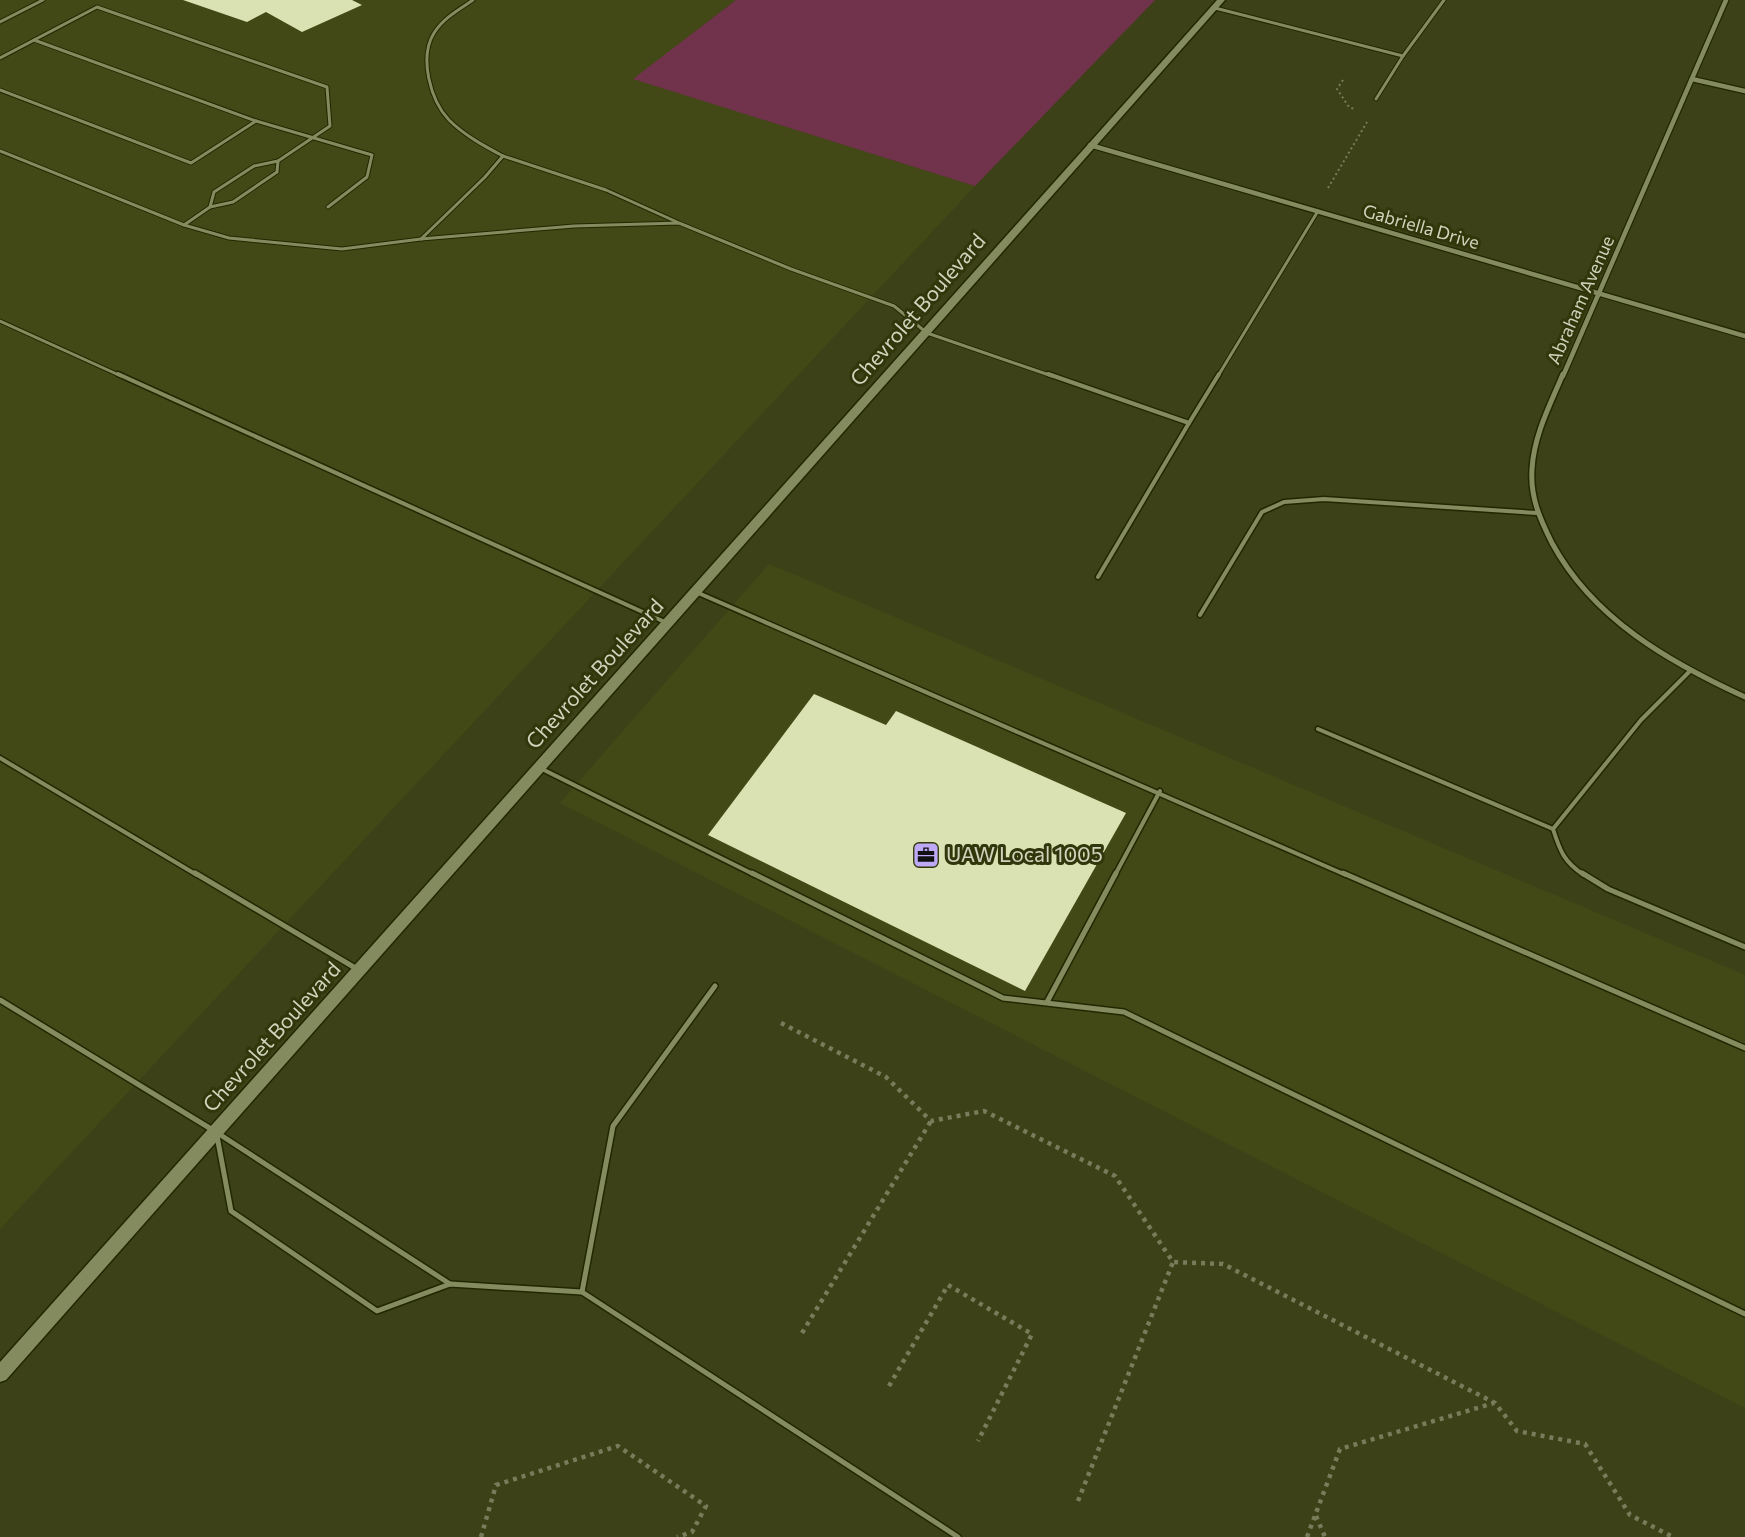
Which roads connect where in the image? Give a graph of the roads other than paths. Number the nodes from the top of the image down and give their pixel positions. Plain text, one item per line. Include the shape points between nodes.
1 (43, 0) edge
2 (473, 0) edge
3 (1221, 0) edge
4 (1444, 0) edge
5 (1726, 0) edge
6 (1215, 8) junction
7 (0, 22) edge
8 (34, 40) junction
9 (1403, 56) junction
10 (0, 58) edge
11 (1692, 79) junction
12 (0, 90) edge
13 (1745, 91) edge
14 (1376, 99) dead end
15 (256, 121) junction
16 (313, 137) junction
17 (1090, 145) junction
18 (0, 151) edge
19 (503, 156) junction
20 (278, 161) junction
21 (210, 207) junction
22 (328, 207) dead end
23 (1318, 211) junction
24 (679, 223) junction
25 (184, 225) junction
26 (421, 239) junction
27 (1599, 293) junction
28 (0, 321) edge
29 (927, 333) junction
30 (1745, 336) edge
31 (1189, 423) junction
32 (1537, 513) junction
33 (1098, 577) dead end
34 (696, 592) junction
35 (1200, 615) dead end
36 (668, 623) junction
37 (1690, 671) junction
38 (1745, 697) edge
39 (1318, 729) dead end
40 (0, 758) edge
41 (540, 768) junction
42 (1160, 791) junction
43 (1553, 829) junction
44 (1745, 947) edge
45 (359, 971) junction
46 (716, 986) dead end
47 (0, 1000) edge
48 (1047, 1002) junction
49 (1745, 1048) edge
50 (216, 1132) junction
51 (450, 1284) junction
52 (582, 1292) junction
53 (1745, 1314) edge
54 (0, 1374) edge
55 (958, 1537) edge

1 - 7 lane
2 - 19 lane via 434,33 426,56 433,88 447,117
3 - 6 main road, Chevrolet Boulevard
4 - 9 lane
5 - 11 street, Abraham Avenue
6 - 9 lane
6 - 17 main road, Chevrolet Boulevard
8 - 10 lane
8 - 15 lane
8 - 16 lane via 97,7 327,87 330,126
9 - 14 lane
11 - 13 street
11 - 27 street, Abraham Avenue
12 - 15 lane via 191,163
15 - 16 lane
16 - 20 lane
16 - 22 lane via 372,155 367,177
17 - 23 street, Gabriella Drive
17 - 29 main road, Chevrolet Boulevard
18 - 25 lane
19 - 24 lane via 606,190
19 - 26 lane
20 - 21 lane via 254,166 214,192
20 - 21 lane via 277,172 233,202
21 - 25 lane
23 - 27 street, Gabriella Drive
23 - 31 lane
24 - 26 lane via 574,226
24 - 29 lane via 894,306
25 - 26 lane via 229,238 342,249
27 - 30 street, Gabriella Drive
27 - 32 street, Abraham Avenue via 1535,447 1532,486
28 - 36 lane
29 - 31 lane
29 - 34 main road, Chevrolet Boulevard
31 - 33 lane
32 - 35 lane via 1324,499 1273,504 1262,512
32 - 37 street, Abraham Avenue via 1554,551 1599,605 1633,634
34 - 36 main road, Chevrolet Boulevard
34 - 42 lane
36 - 41 main road, Chevrolet Boulevard
37 - 38 street, Abraham Avenue
37 - 43 lane via 1641,720
39 - 43 lane
40 - 45 lane
41 - 45 main road, Chevrolet Boulevard
41 - 48 lane via 1003,998
42 - 48 lane
42 - 49 lane
43 - 44 lane via 1558,849 1570,866 1608,889
45 - 50 main road, Chevrolet Boulevard
46 - 52 lane via 613,1126
47 - 50 lane
48 - 53 lane via 1124,1012
50 - 51 lane
50 - 51 lane via 231,1211 377,1311
50 - 54 main road, Chevrolet Boulevard
51 - 52 lane
52 - 55 lane

